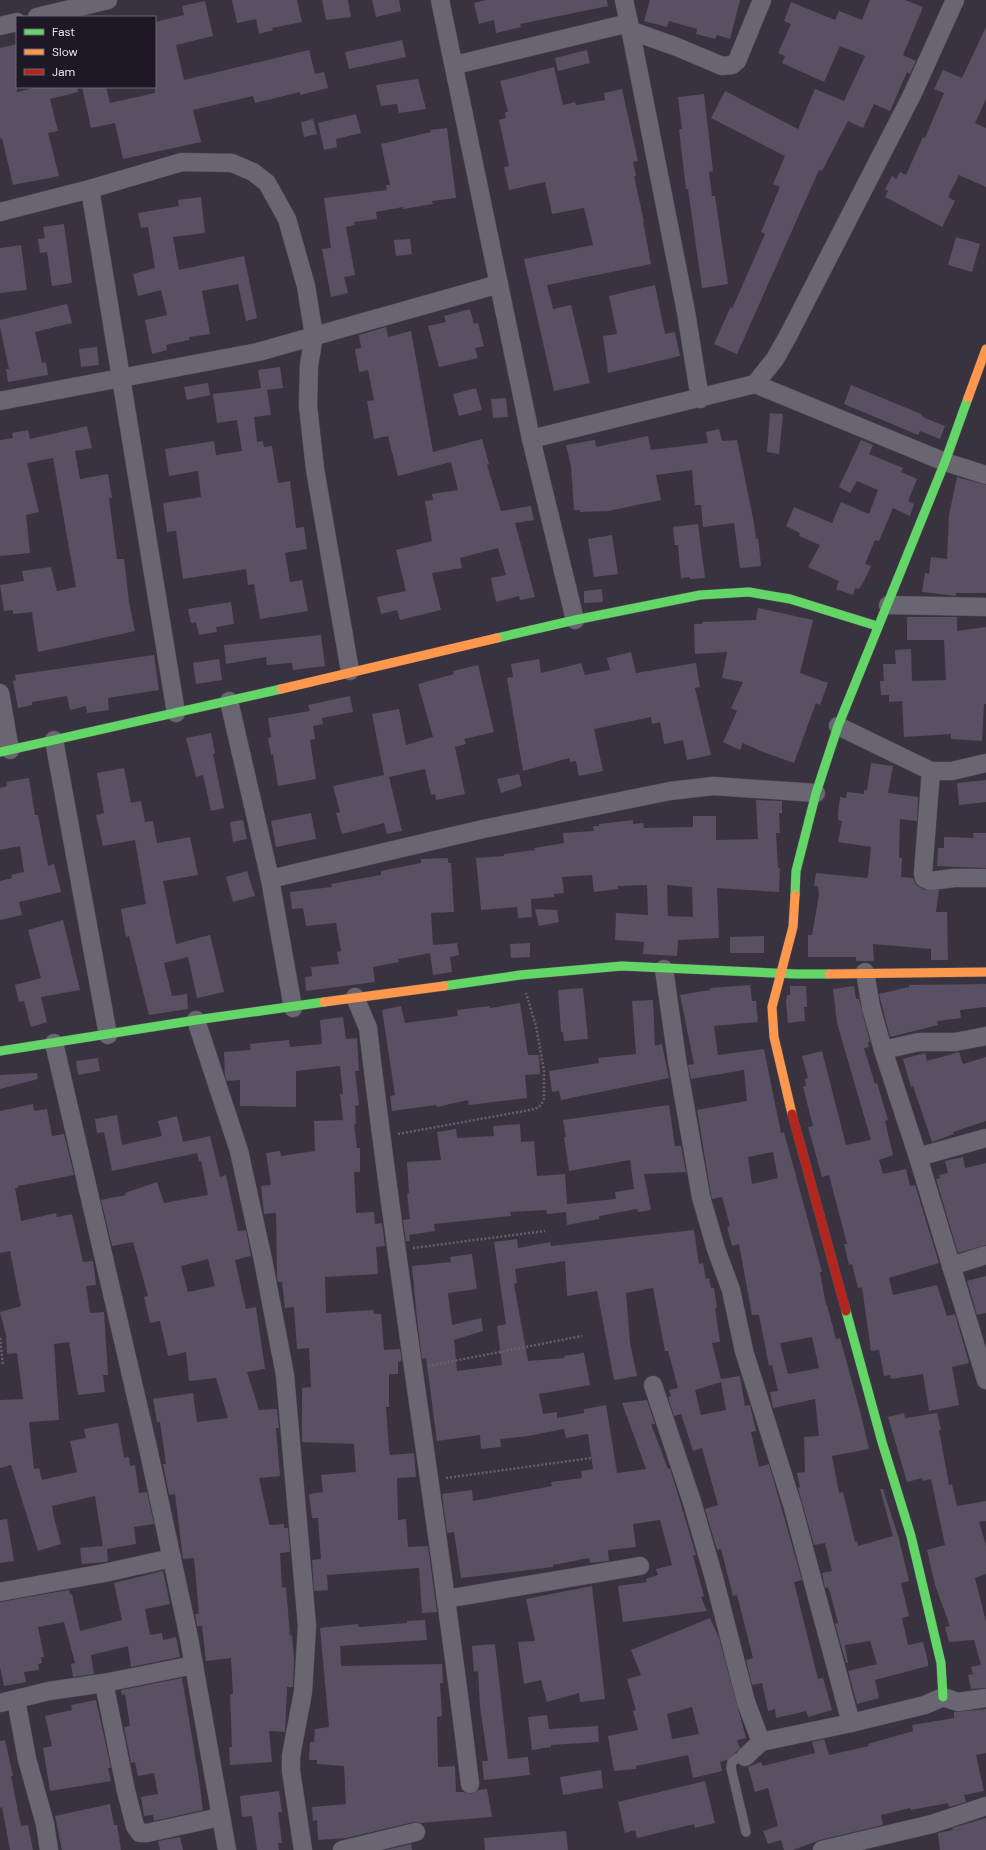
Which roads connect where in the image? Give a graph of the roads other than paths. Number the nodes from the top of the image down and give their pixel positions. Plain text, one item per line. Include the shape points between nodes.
1 (108, 0) edge
2 (440, 0) edge
3 (624, 0) edge
4 (762, 0) edge
5 (955, 0) edge
6 (61, 5) edge
7 (39, 16) edge
8 (16, 22) edge
9 (0, 26) edge
10 (630, 27) junction
11 (455, 66) junction
12 (90, 189) junction
13 (0, 212) edge
14 (499, 284) junction
15 (314, 336) junction
16 (986, 349) edge
17 (983, 367) edge
18 (121, 378) junction
19 (755, 384) junction
20 (700, 399) junction
21 (0, 401) edge
22 (531, 439) junction
23 (945, 462) junction
24 (986, 475) edge
25 (888, 605) junction
26 (986, 608) edge
27 (574, 620) junction
28 (877, 626) junction
29 (350, 671) junction
30 (0, 693) edge
31 (229, 701) junction
32 (176, 713) junction
33 (838, 726) junction
34 (54, 740) junction
35 (5, 751) edge
36 (986, 763) edge
37 (931, 771) junction
38 (816, 793) junction
39 (986, 878) edge
40 (270, 879) junction
41 (664, 969) junction
42 (780, 972) junction
43 (864, 972) junction
44 (986, 972) edge
45 (355, 997) junction
46 (293, 1008) junction
47 (196, 1020) junction
48 (108, 1035) junction
49 (986, 1036) edge
50 (54, 1042) junction
51 (883, 1050) junction
52 (0, 1051) edge
53 (986, 1138) edge
54 (918, 1157) junction
55 (986, 1256) edge
56 (951, 1266) junction
57 (985, 1374) edge
58 (653, 1385) dead end
59 (172, 1558) junction
60 (640, 1566) dead end
61 (0, 1592) edge
62 (446, 1598) junction
63 (194, 1664) junction
64 (104, 1683) junction
65 (943, 1697) junction
66 (986, 1698) edge
67 (8, 1702) edge
68 (851, 1723) junction
69 (761, 1742) junction
70 (745, 1757) joint
71 (470, 1784) dead end
72 (986, 1806) edge
73 (220, 1817) junction
74 (416, 1832) dead end
75 (746, 1832) dead end
76 (49, 1850) edge
77 (227, 1850) edge
78 (302, 1850) edge
79 (342, 1850) edge
80 (822, 1850) edge

1 - 6 street
2 - 11 street
3 - 10 street
4 - 10 street via 737,61 732,65 722,66
5 - 19 street via 912,95 776,359
6 - 7 street
8 - 9 street
10 - 11 street
10 - 20 street via 686,312
11 - 14 street
12 - 13 street
12 - 15 street via 182,162 232,163 253,172 267,184 287,219 306,286
12 - 18 street
14 - 15 street
14 - 22 street
15 - 18 street via 258,352
15 - 29 street via 309,365 308,406 315,469
16 - 17 street
17 - 23 street
18 - 21 street
18 - 32 street
19 - 20 street
19 - 23 street
20 - 22 street
22 - 27 street
23 - 24 street
23 - 25 street
25 - 26 street
25 - 28 street
27 - 28 street via 700,595 749,592 790,599
27 - 29 street
28 - 33 street
29 - 31 street
30 - 35 street
31 - 32 street
31 - 40 street
32 - 34 street
33 - 37 street
33 - 38 street
34 - 35 street
34 - 48 street
36 - 37 street via 952,771
37 - 39 street via 924,878 930,881
38 - 40 street via 713,786 670,791 483,829
38 - 42 street via 796,871 793,927
40 - 46 street
41 - 42 street
41 - 45 street via 622,966 520,975
41 - 68 street via 676,1060 701,1197 731,1290 744,1351 792,1504
42 - 43 street
42 - 65 street via 772,1007 774,1037 783,1081 882,1442 911,1536 941,1663
43 - 44 street
43 - 51 street
45 - 46 street
45 - 62 street via 368,1028 395,1250
46 - 47 street
47 - 48 street
47 - 78 street via 239,1151 285,1375 307,1626 303,1692 291,1756
48 - 50 street
49 - 51 street via 955,1042 919,1042
50 - 52 street
50 - 59 street
51 - 54 street
53 - 54 street
54 - 56 street
55 - 56 street
56 - 57 street
58 - 69 street via 690,1495 746,1702
59 - 61 street
59 - 63 street
60 - 62 street
62 - 71 street
63 - 64 street
63 - 73 street
64 - 67 street via 49,1691
64 - 73 street via 126,1791 135,1826 140,1833
65 - 66 street via 958,1702
65 - 68 street via 925,1705
67 - 76 street via 27,1759 45,1824
68 - 69 street
69 - 70 street
70 - 75 lane via 737,1758 732,1762 731,1768
72 - 80 street via 932,1824
73 - 77 street
74 - 79 street

